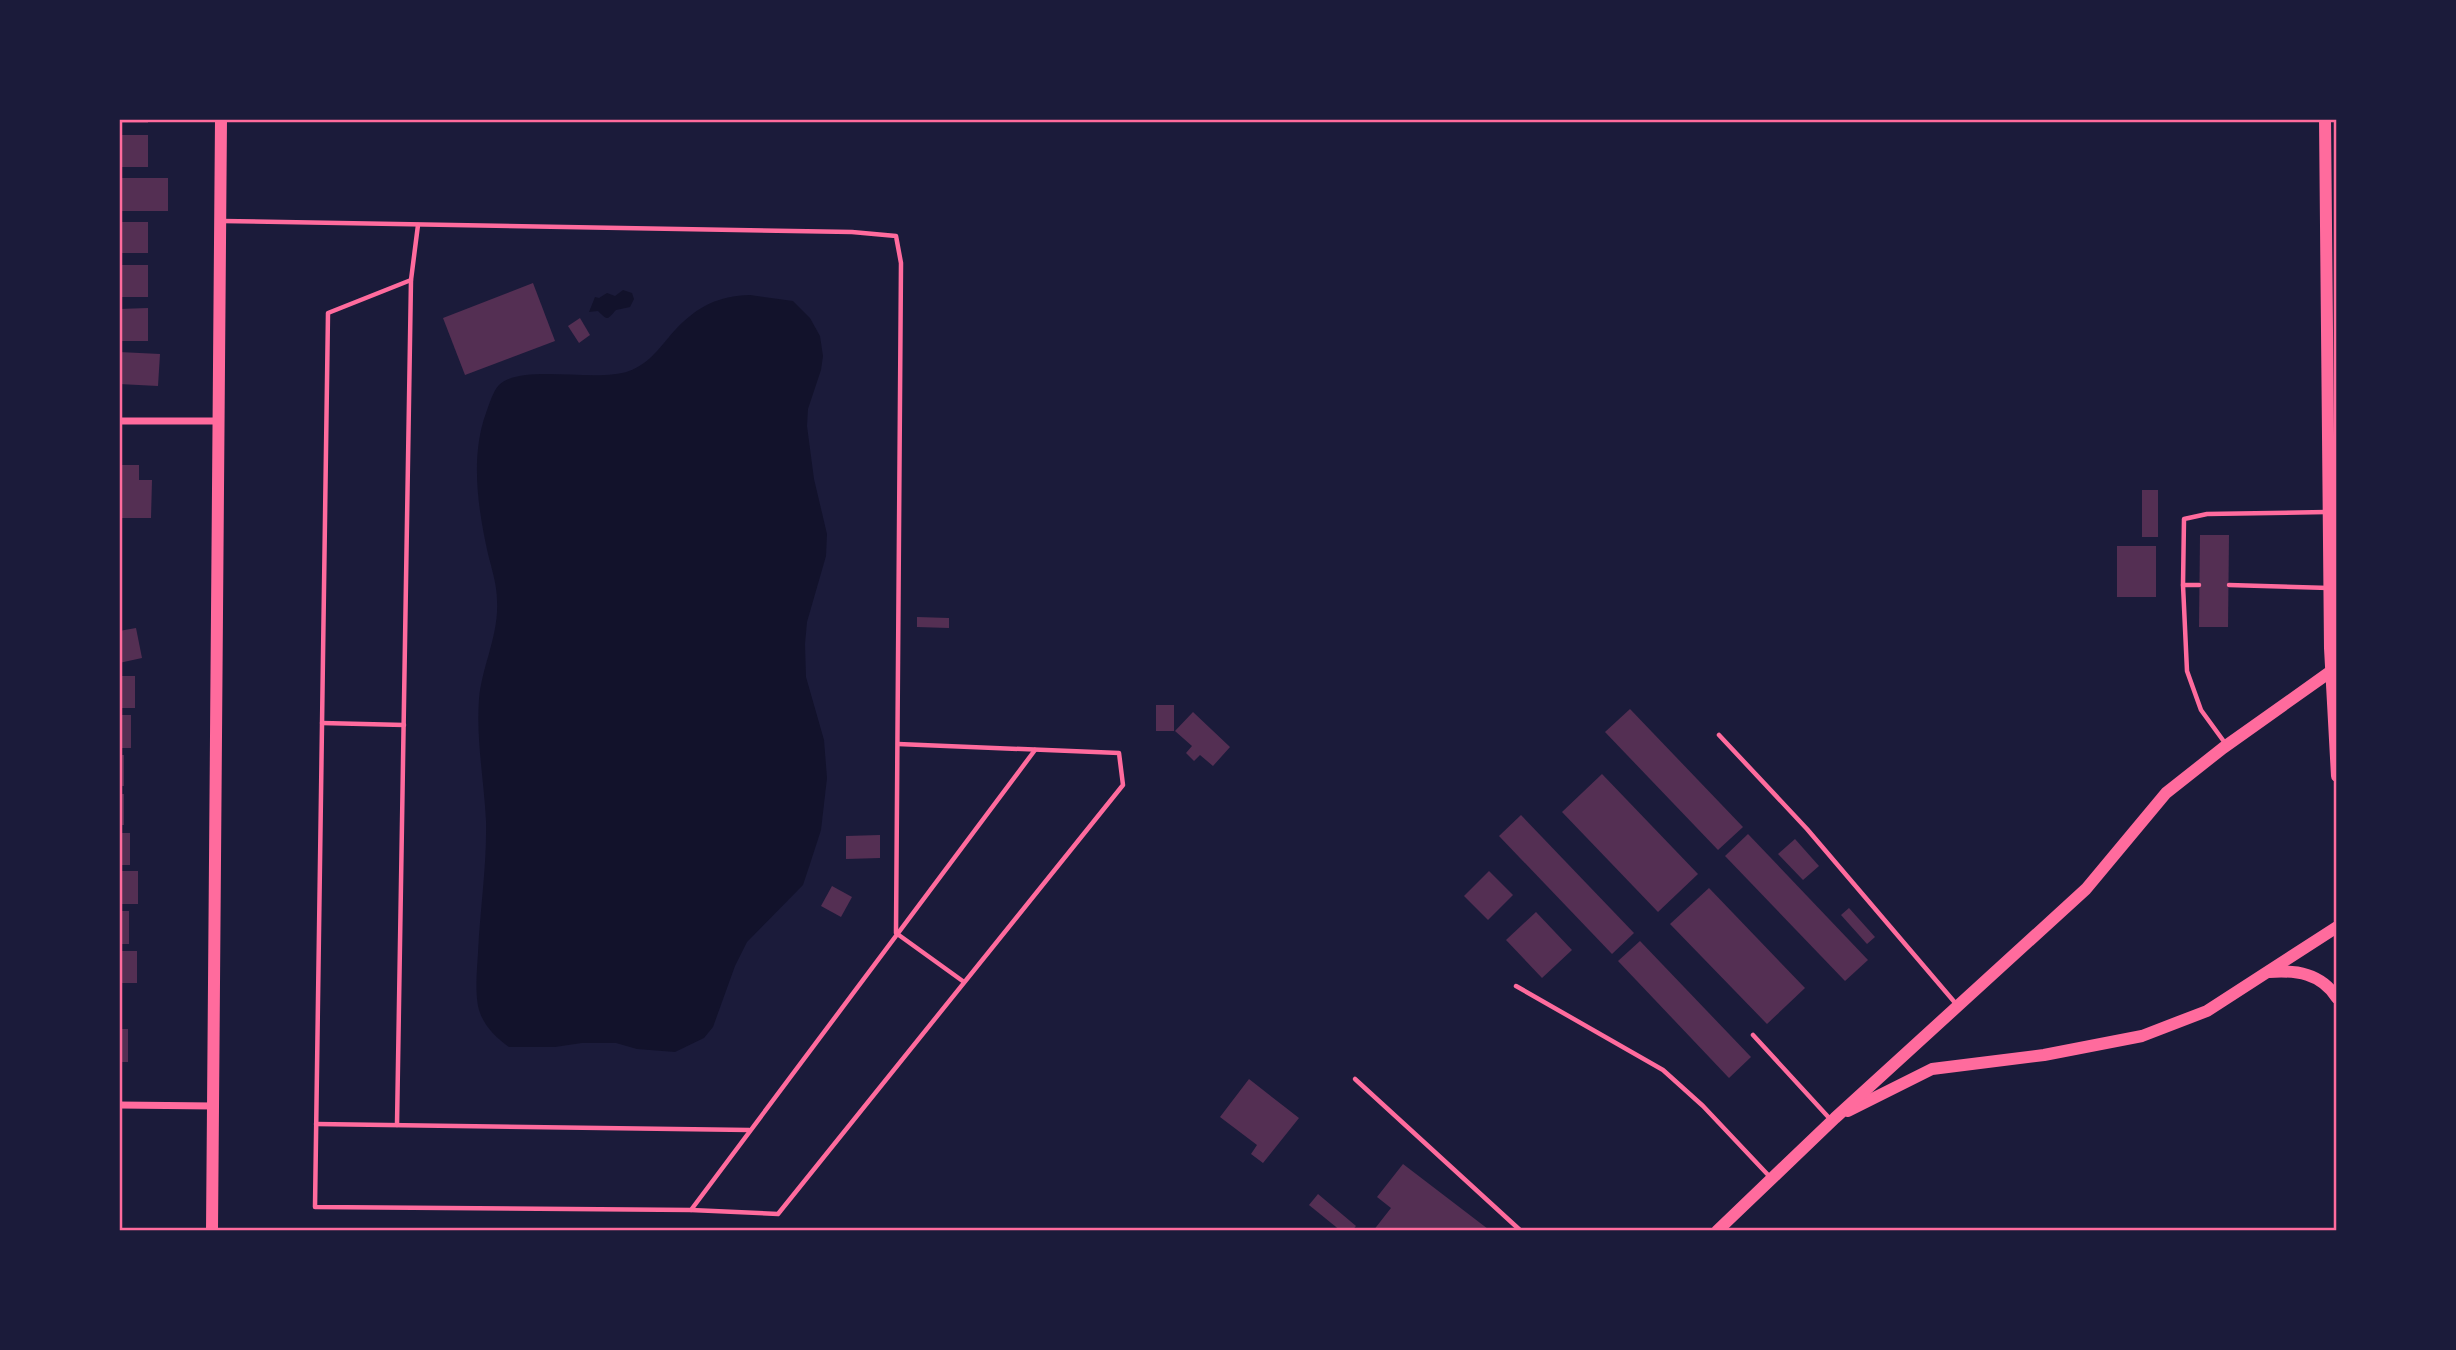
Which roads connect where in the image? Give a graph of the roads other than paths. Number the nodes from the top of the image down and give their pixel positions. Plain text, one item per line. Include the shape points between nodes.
1 (221, 119) edge
2 (2325, 119) edge
3 (221, 221) junction
4 (418, 225) junction
5 (411, 280) junction
6 (119, 421) edge
7 (220, 421) junction
8 (2330, 512) junction
9 (2334, 573) edge
10 (2199, 584) dead end
11 (2183, 585) junction
12 (2229, 585) dead end
13 (2331, 589) junction
14 (2335, 669) edge
15 (322, 723) junction
16 (404, 725) junction
17 (1719, 735) dead end
18 (898, 744) junction
19 (2227, 745) junction
20 (1035, 750) junction
21 (2337, 776) edge
22 (2337, 927) edge
23 (897, 933) junction
24 (2268, 972) junction
25 (964, 982) junction
26 (1516, 986) dead end
27 (2337, 998) edge
28 (1957, 1006) junction
29 (1753, 1035) dead end
30 (1355, 1079) dead end
31 (119, 1105) edge
32 (214, 1106) junction
33 (1833, 1119) junction
34 (316, 1124) junction
35 (397, 1125) junction
36 (750, 1130) junction
37 (1771, 1178) junction
38 (691, 1210) junction
39 (212, 1231) edge
40 (1521, 1231) edge
41 (1717, 1231) edge

1 - 3 main road
2 - 8 main road
3 - 4 lane
3 - 7 main road
4 - 5 lane
4 - 18 lane via 896,236 901,263
5 - 15 lane via 328,313
5 - 16 lane
6 - 7 street
7 - 32 main road
8 - 9 main road
8 - 11 lane via 2207,514 2185,519
9 - 13 main road
10 - 11 lane
11 - 19 lane via 2187,671 2201,709
12 - 13 lane
13 - 14 main road via 2330,648
14 - 19 main road
14 - 21 main road
15 - 16 lane
15 - 34 lane
16 - 35 lane
17 - 28 lane via 1808,830
18 - 20 lane
18 - 23 lane
19 - 28 main road via 2166,793 2086,889
20 - 23 lane
20 - 25 lane via 1119,753 1123,785
22 - 24 main road
23 - 25 lane
23 - 36 lane
24 - 27 main road via 2295,970 2315,977
24 - 33 main road via 2207,1011 2142,1036 2044,1055 1932,1069
25 - 38 lane via 778,1214
26 - 37 lane via 1663,1070
28 - 33 main road
29 - 33 lane
30 - 40 lane
31 - 32 street
32 - 39 main road
33 - 37 main road
34 - 35 lane
34 - 38 lane via 315,1207
35 - 36 lane
36 - 38 lane
37 - 41 main road

